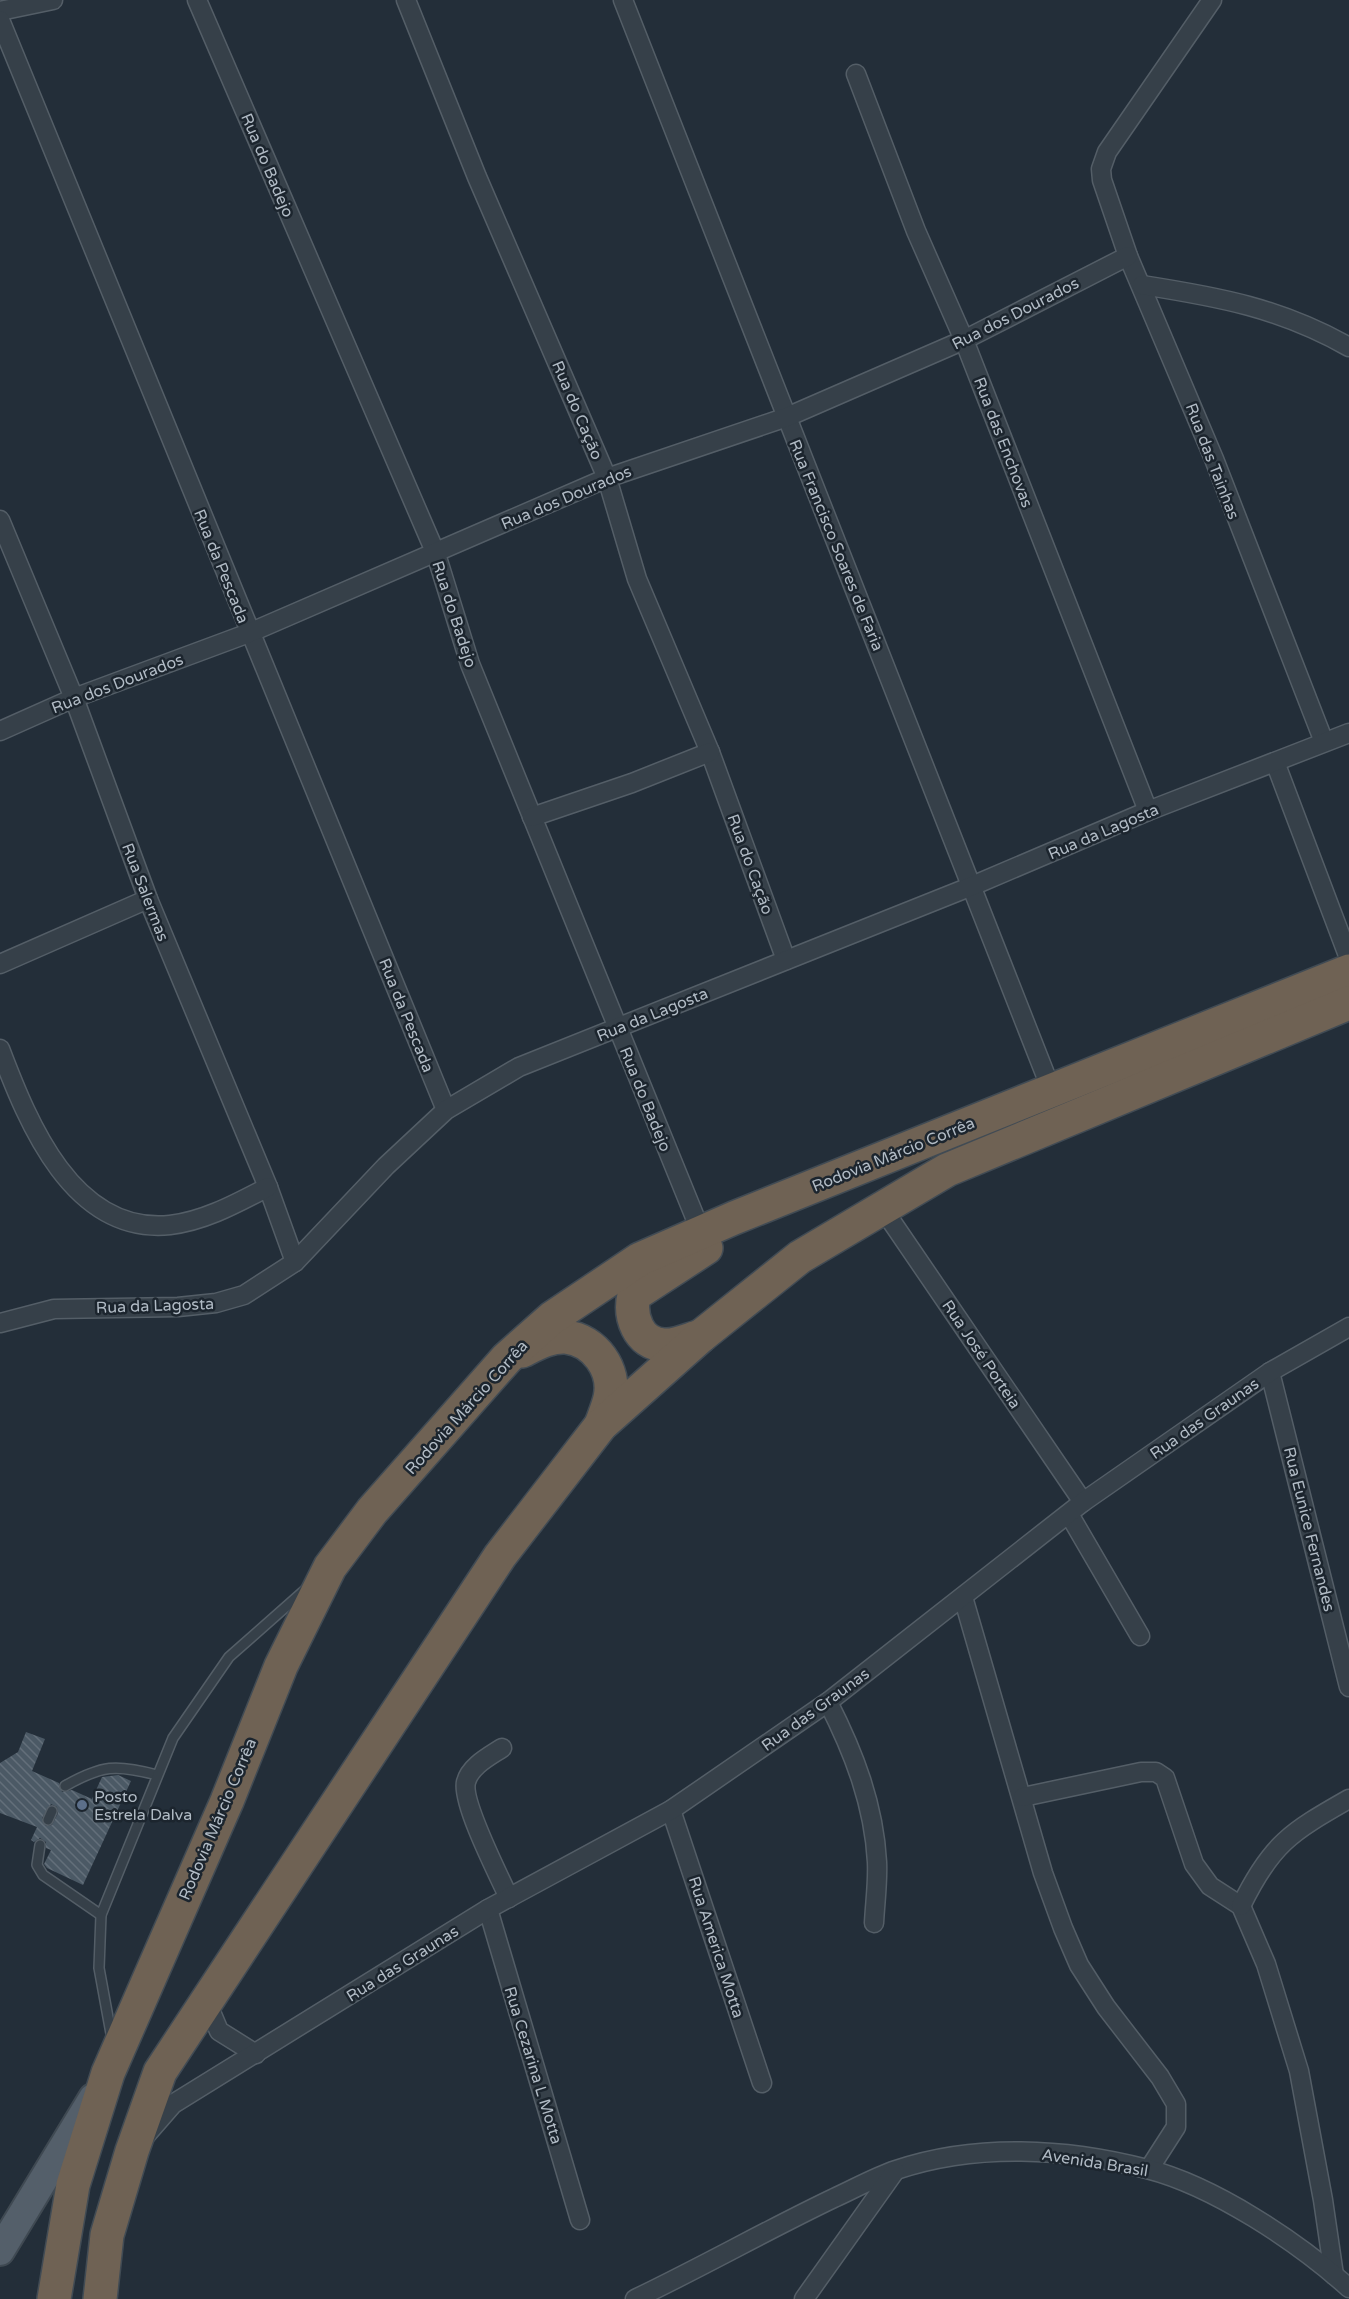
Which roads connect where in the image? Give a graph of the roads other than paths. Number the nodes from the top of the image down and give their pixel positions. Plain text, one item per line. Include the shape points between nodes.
1 (53, 0) edge
2 (197, 0) edge
3 (406, 0) edge
4 (623, 0) edge
5 (1212, 0) edge
6 (0, 11) edge
7 (0, 20) edge
8 (856, 74) dead end
9 (1128, 255) junction
10 (1142, 285) junction
11 (964, 340) junction
12 (1349, 347) edge
13 (787, 417) junction
14 (607, 478) junction
15 (0, 520) edge
16 (436, 554) junction
17 (249, 633) junction
18 (74, 698) junction
19 (0, 731) edge
20 (1349, 733) edge
21 (1323, 742) junction
22 (710, 752) junction
23 (1275, 762) junction
24 (1148, 811) junction
25 (532, 817) junction
26 (972, 886) junction
27 (148, 899) junction
28 (1349, 958) edge
29 (786, 960) junction
30 (0, 964) edge
31 (1349, 971) edge
32 (1349, 1003) edge
33 (617, 1028) junction
34 (0, 1048) edge
35 (1051, 1089) junction
36 (446, 1110) junction
37 (268, 1187) junction
38 (881, 1206) junction
39 (734, 1218) junction
40 (701, 1232) junction
41 (295, 1262) junction
42 (0, 1323) edge
43 (1349, 1327) edge
44 (701, 1336) junction
45 (507, 1358) junction
46 (1270, 1372) junction
47 (601, 1425) junction
48 (1083, 1502) junction
49 (1069, 1514) junction
50 (330, 1567) junction
51 (963, 1597) junction
52 (1341, 1613) edge
53 (1140, 1636) dead end
54 (1349, 1687) edge
55 (828, 1702) junction
56 (502, 1748) dead end
57 (157, 1775) junction
58 (65, 1786) dead end
59 (1023, 1797) junction
60 (1349, 1799) edge
61 (671, 1810) junction
62 (40, 1845) dead end
63 (509, 1898) junction
64 (1242, 1906) junction
65 (488, 1910) junction
66 (100, 1915) junction
67 (874, 1923) dead end
68 (206, 2000) junction
69 (256, 2054) junction
70 (112, 2065) junction
71 (762, 2084) dead end
72 (132, 2151) junction
73 (1149, 2169) junction
74 (896, 2170) junction
75 (580, 2220) dead end
76 (0, 2251) edge
77 (1334, 2275) junction
78 (1349, 2288) edge
79 (54, 2299) edge
80 (100, 2299) edge
81 (635, 2299) edge
82 (804, 2299) edge

1 - 6 street
2 - 16 street, Rua do Badejo
3 - 14 street, Rua do Cação
4 - 13 street, Rua Francisco Soares de Faria
5 - 9 street, Rua das Tainhas via 1107,152 1101,169
7 - 17 street, Rua da Pescada
8 - 11 street, Rua das Enchovas via 916,231
9 - 10 street, Rua das Tainhas
9 - 11 street, Rua dos Dourados
10 - 12 street via 1256,306
10 - 21 street, Rua das Tainhas
11 - 13 street, Rua dos Dourados
11 - 24 street, Rua das Enchovas
13 - 14 street, Rua dos Dourados
13 - 26 street, Rua Francisco Soares de Faria
14 - 16 street, Rua dos Dourados
14 - 22 street, Rua do Cação via 637,579
15 - 18 street, Rua Salermas
16 - 17 street, Rua dos Dourados
16 - 25 street, Rua do Badejo via 470,664
17 - 18 street, Rua dos Dourados
17 - 36 street, Rua da Pescada
18 - 19 street, Rua dos Dourados
18 - 27 street, Rua Salermas
20 - 21 street, Rua da Lagosta
21 - 23 street, Rua da Lagosta
22 - 25 street
22 - 29 street, Rua do Cação
23 - 24 street, Rua da Lagosta
23 - 28 street
24 - 26 street, Rua da Lagosta
25 - 33 street, Rua do Badejo
26 - 29 street, Rua da Lagosta
26 - 35 street, Rua Francisco Soares de Faria
27 - 30 street
27 - 37 street, Rua Salermas
29 - 33 street, Rua da Lagosta
31 - 35 highway, Rodovia Márcio Corrêa
32 - 38 highway, Rodovia Márcio Corrêa via 946,1170
33 - 36 street, Rua da Lagosta via 519,1067
33 - 40 street, Rua do Badejo
34 - 37 street via 15,1090 42,1144 77,1191 104,1213 146,1226 171,1225 224,1210
35 - 39 highway, Rodovia Márcio Corrêa
36 - 41 street, Rua da Lagosta via 386,1166
37 - 41 street, Rua Salermas
38 - 44 highway, Rodovia Márcio Corrêa via 800,1257
38 - 48 street, Rua José Porteia
39 - 40 highway, Rodovia Márcio Corrêa
39 - 44 highway via 702,1251 634,1296 630,1311 638,1329 651,1342 665,1346
40 - 45 highway, Rodovia Márcio Corrêa via 640,1259 552,1318
41 - 42 street, Rua da Lagosta via 260,1287 224,1301 178,1307 54,1310
43 - 46 street, Rua das Graunas
44 - 47 highway, Rodovia Márcio Corrêa
45 - 47 highway via 546,1339 567,1337 586,1344 602,1358 610,1377 610,1397
45 - 50 highway, Rodovia Márcio Corrêa via 372,1511
46 - 48 street, Rua das Graunas
46 - 52 street, Rua Eunice Fernandes
47 - 68 highway, Rodovia Márcio Corrêa via 500,1556
48 - 49 street, Rua das Graunas
49 - 51 street, Rua das Graunas
49 - 53 street
50 - 57 lane via 230,1657 173,1738
50 - 70 highway, Rodovia Márcio Corrêa via 281,1665 227,1801
51 - 55 street, Rua das Graunas
51 - 59 street
52 - 54 street, Rua Eunice Fernandes
55 - 61 street, Rua das Graunas
55 - 67 street via 850,1747 873,1828 877,1863
56 - 63 street via 473,1769 466,1789 472,1813
57 - 58 lane via 113,1767
57 - 66 lane
59 - 64 street via 1156,1772 1168,1784 1200,1875
59 - 73 street via 1043,1873 1079,1965 1176,2104 1176,2127
60 - 64 street via 1281,1843 1258,1870
61 - 63 street, Rua das Graunas
61 - 71 street, Rua America Motta
62 - 66 lane via 37,1865 43,1875
63 - 65 street, Rua das Graunas
64 - 77 street via 1266,1964 1299,2071
65 - 69 street, Rua das Graunas
65 - 75 street, Rua Cezarina L Motta
66 - 70 lane via 99,1968
68 - 69 street via 219,2031
68 - 72 highway, Rodovia Márcio Corrêa via 160,2072
69 - 72 street, Rua das Graunas via 173,2104
70 - 76 main road
70 - 79 highway, Rodovia Márcio Corrêa via 73,2185
72 - 80 highway, Rodovia Márcio Corrêa via 107,2235
73 - 74 street, Avenida Brasil via 1064,2153 1016,2151 966,2154
73 - 77 street, Avenida Brasil via 1209,2193 1245,2213
74 - 81 street, Avenida Brasil
74 - 82 street
77 - 78 street, Avenida Brasil

